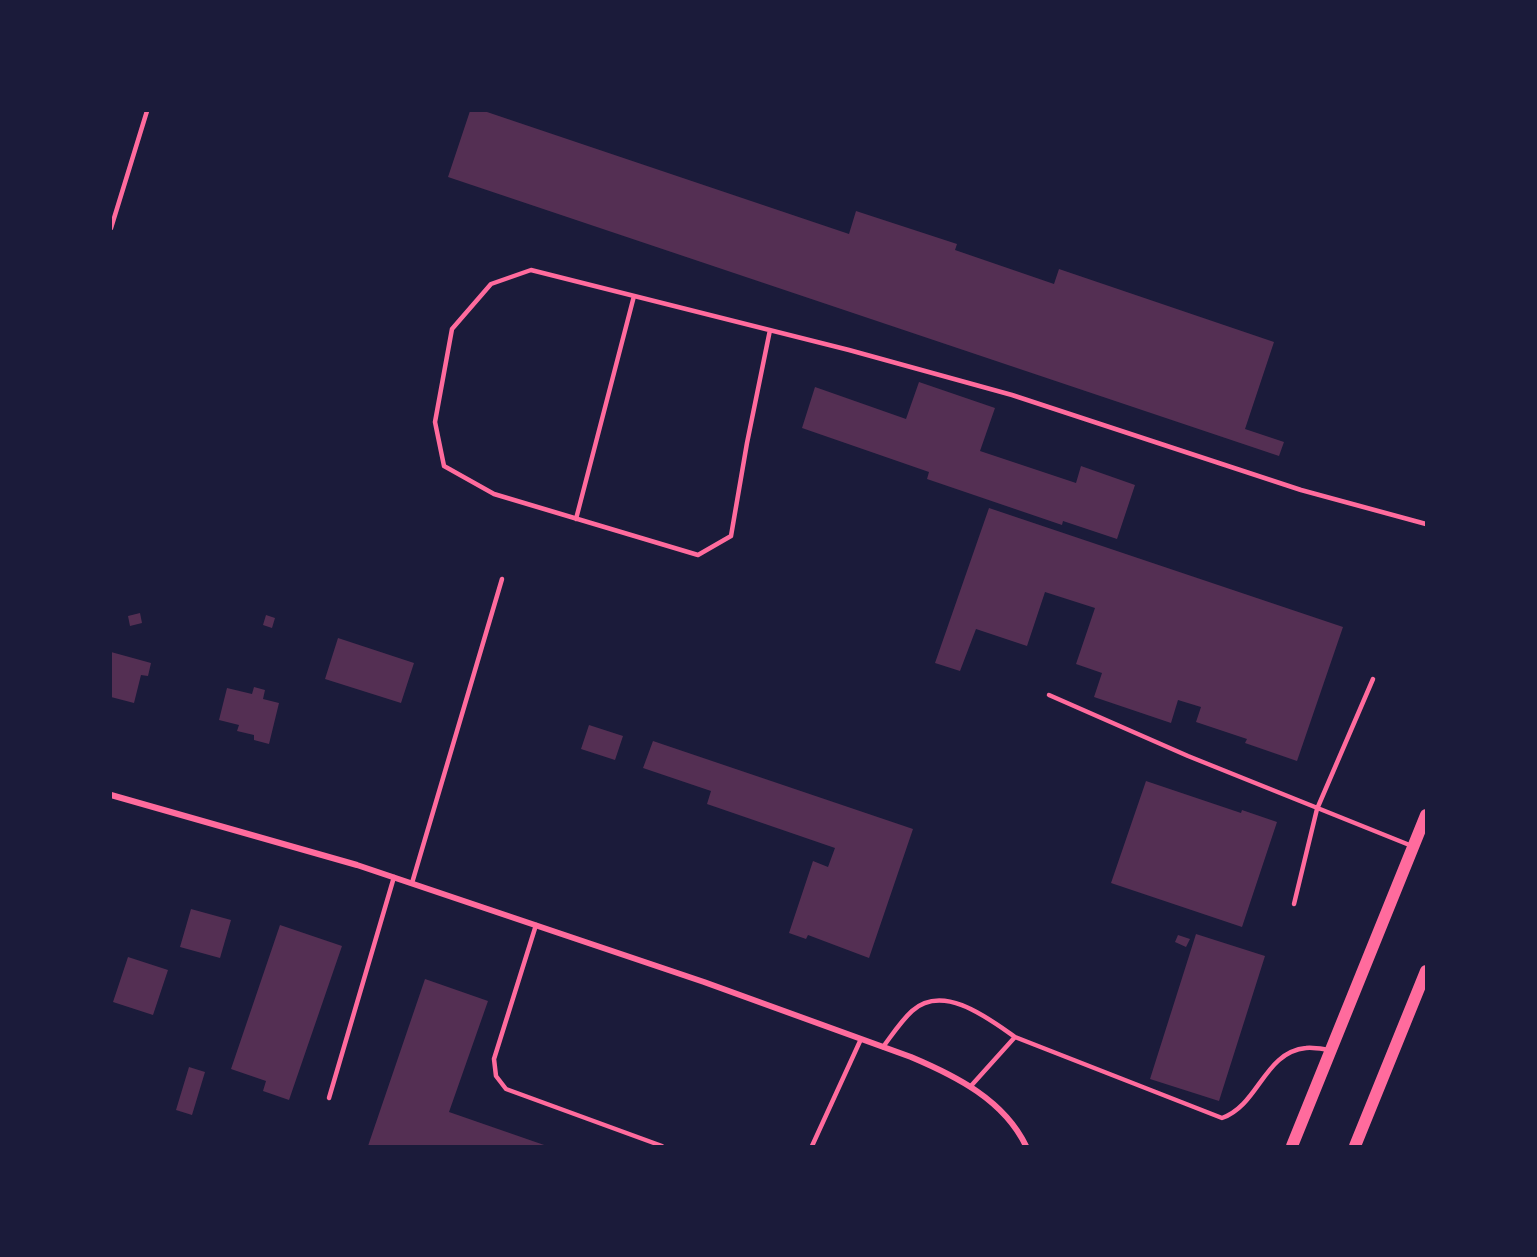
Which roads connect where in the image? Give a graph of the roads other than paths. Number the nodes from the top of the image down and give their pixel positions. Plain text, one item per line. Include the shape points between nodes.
1 (147, 111) edge
2 (111, 228) edge
3 (634, 296) junction
4 (770, 330) junction
5 (576, 519) junction
6 (1426, 524) edge
7 (502, 579) dead end
8 (1373, 679) dead end
9 (1049, 695) dead end
10 (111, 795) edge
11 (1317, 809) junction
12 (1426, 815) edge
13 (1413, 847) junction
14 (394, 877) junction
15 (412, 884) junction
16 (1294, 904) dead end
17 (536, 925) junction
18 (1426, 971) edge
19 (1015, 1037) junction
20 (861, 1039) junction
21 (882, 1047) junction
22 (1331, 1050) junction
23 (970, 1087) junction
24 (329, 1098) dead end
25 (662, 1146) edge
26 (812, 1146) edge
27 (1026, 1146) edge
28 (1292, 1146) edge
29 (1356, 1146) edge

1 - 2 lane
3 - 4 lane
3 - 5 lane
3 - 5 lane via 531,270 491,284 452,329 435,422 444,466 494,494
4 - 5 lane via 731,536 698,555
4 - 6 lane via 1012,396 1301,490
7 - 15 lane
8 - 11 lane
9 - 11 lane
10 - 14 street
11 - 13 lane
11 - 16 lane
12 - 13 main road
13 - 22 main road
14 - 15 street
14 - 24 lane
15 - 17 street
17 - 20 street
17 - 25 lane via 494,1059 496,1076 506,1089
18 - 29 main road
19 - 21 lane via 988,1018 949,1001 930,1000 912,1010
19 - 22 lane via 1221,1118 1236,1113 1284,1055 1305,1047
19 - 23 lane
20 - 21 street
20 - 26 lane
21 - 23 street via 943,1071
22 - 28 main road
23 - 27 street via 1008,1118

